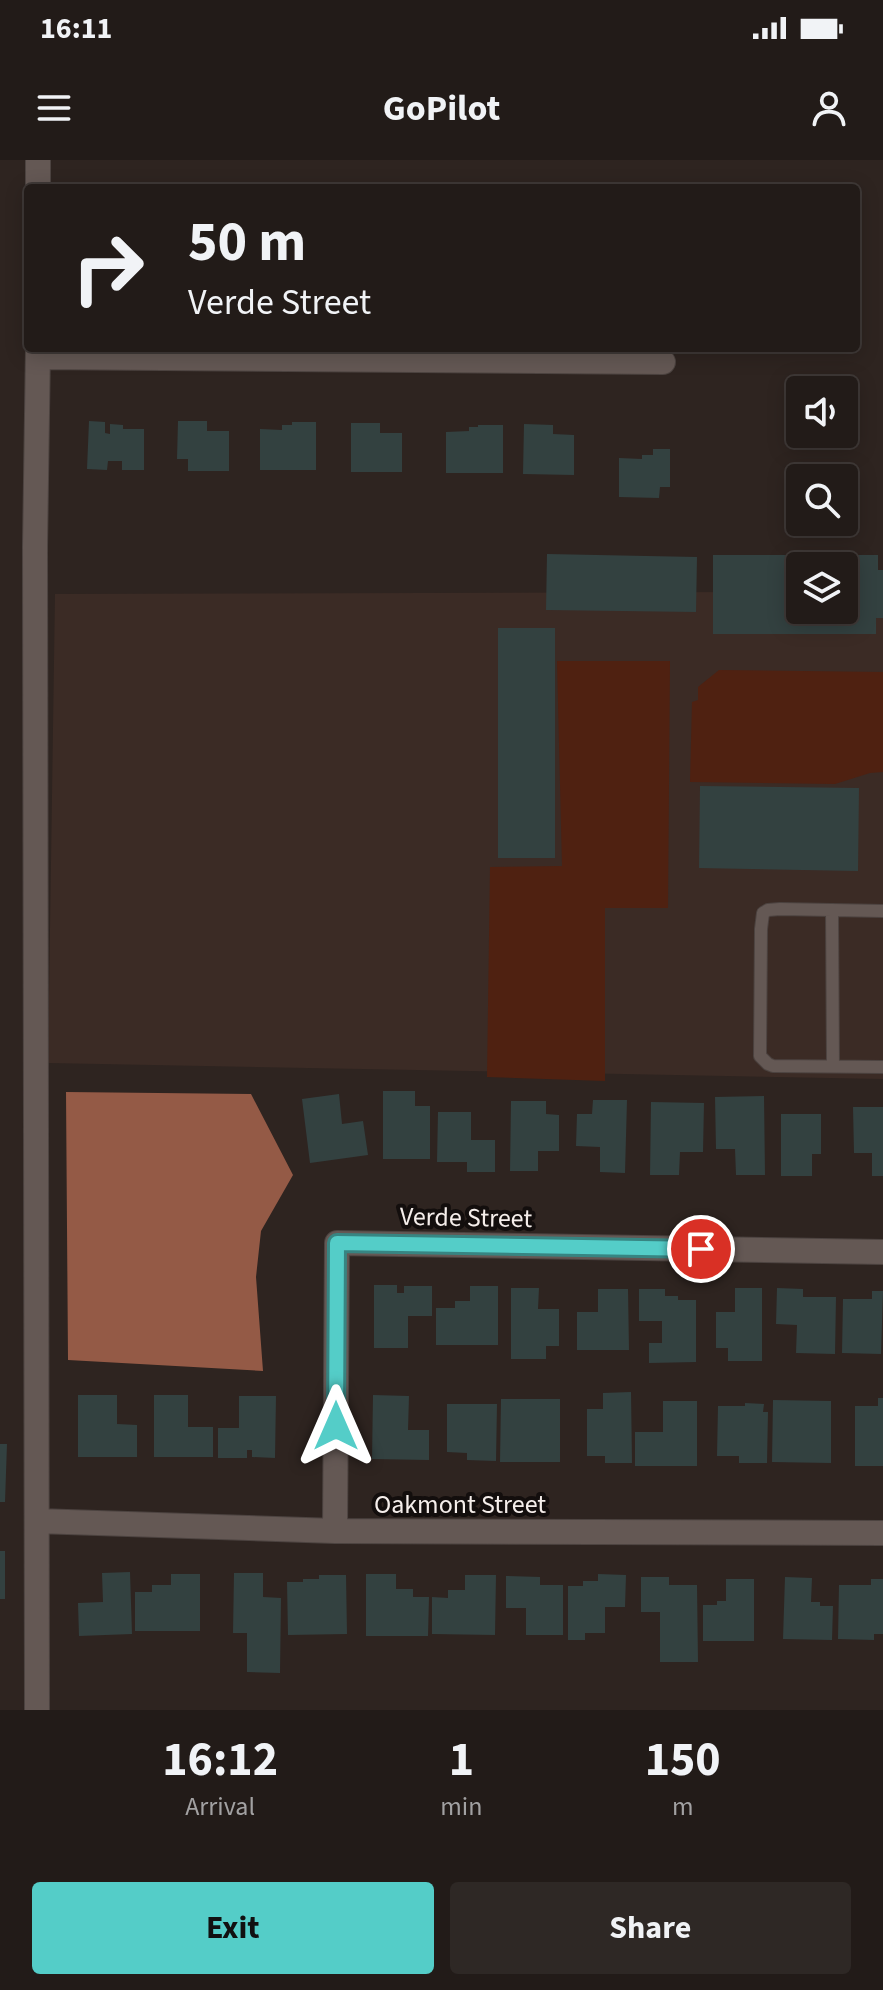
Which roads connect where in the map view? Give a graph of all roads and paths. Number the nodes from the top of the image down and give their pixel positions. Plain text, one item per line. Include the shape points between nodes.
1 (38, 160) edge
2 (38, 184) edge
3 (38, 352) edge
4 (663, 362) dead end
5 (832, 910) junction
6 (883, 911) edge
7 (833, 1066) junction
8 (883, 1067) edge
9 (883, 1252) edge
10 (37, 1521) junction
11 (335, 1531) junction
12 (883, 1533) edge
13 (37, 1710) edge

1 - 2 street
3 - 4 street
3 - 10 street
5 - 6 lane
5 - 7 lane
5 - 7 lane via 768,910 762,916 760,1056 773,1066
7 - 8 lane
9 - 11 street, Verde Street via 337,1243
10 - 11 street, Oakmont Street
10 - 13 street
11 - 12 street, Oakmont Street

